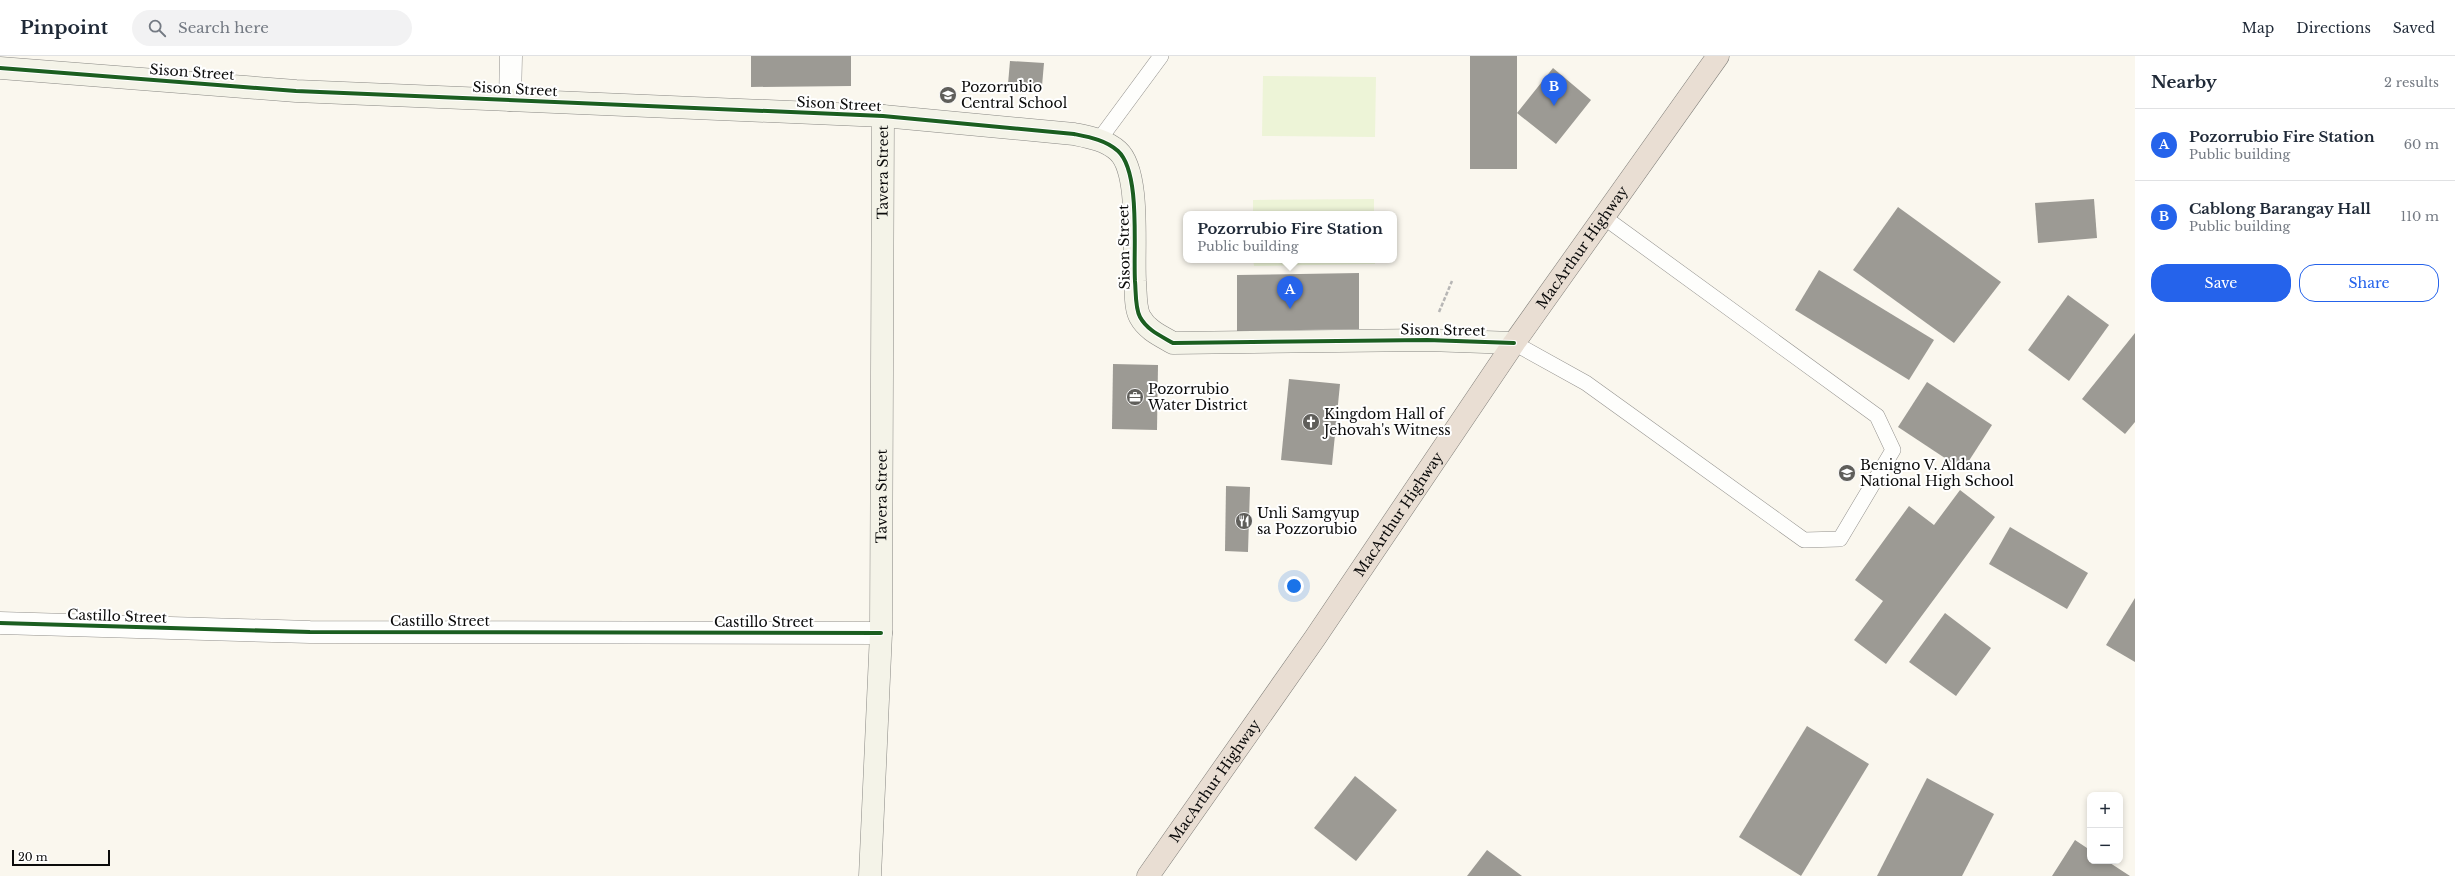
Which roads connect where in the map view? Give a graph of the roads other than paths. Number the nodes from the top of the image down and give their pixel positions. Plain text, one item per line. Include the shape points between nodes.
1 (511, 56) edge
2 (1161, 56) edge
3 (1718, 56) edge
4 (0, 68) edge
5 (510, 100) junction
6 (883, 116) junction
7 (1099, 140) junction
8 (1605, 218) junction
9 (1514, 343) junction
10 (0, 623) edge
11 (881, 633) junction
12 (870, 876) edge
13 (1148, 876) edge

1 - 5 street
2 - 7 lane
3 - 8 highway, MacArthur Highway
4 - 5 street, Sison Street via 296,90
5 - 6 street, Sison Street
6 - 7 street, Sison Street via 1040,130
6 - 11 street, Tavera Street
7 - 9 street, Sison Street via 1119,152 1125,160 1133,185 1136,295 1140,317 1152,332 1173,343 1427,340
8 - 9 highway, MacArthur Highway
8 - 9 lane via 1877,416 1893,450 1840,539 1804,540 1586,383
9 - 13 highway, MacArthur Highway via 1319,631
10 - 11 street, Castillo Street via 310,632
11 - 12 street, Tavera Street

